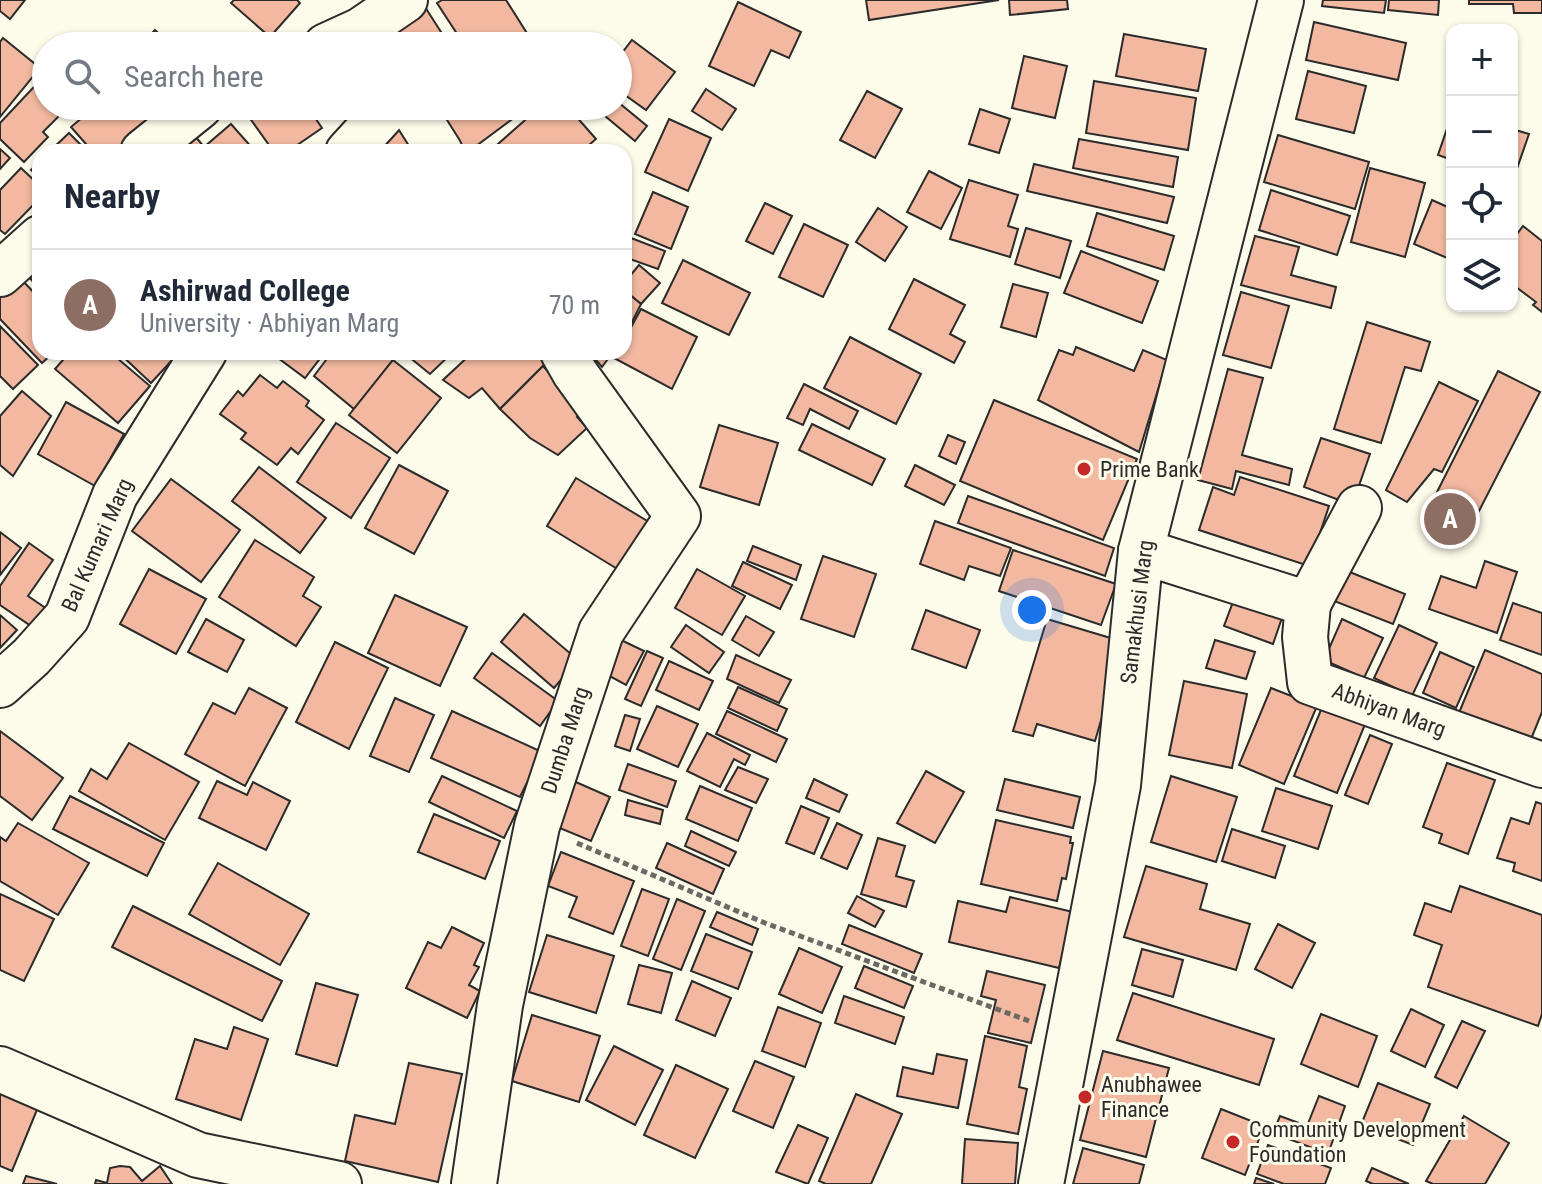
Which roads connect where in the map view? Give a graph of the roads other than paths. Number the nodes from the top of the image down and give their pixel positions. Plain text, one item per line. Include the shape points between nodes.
1 (405, 0) edge
2 (1281, 0) edge
3 (364, 32) edge
4 (183, 120) edge
5 (377, 120) edge
6 (420, 120) edge
7 (153, 144) edge
8 (355, 144) edge
9 (435, 144) edge
10 (32, 245) edge
11 (0, 274) edge
12 (199, 360) edge
13 (568, 360) edge
14 (1359, 508) dead end
15 (1141, 551) junction
16 (1308, 604) junction
17 (0, 685) edge
18 (1542, 765) edge
19 (0, 1069) edge
20 (195, 1170) edge
21 (339, 1184) edge
22 (474, 1184) edge
23 (1041, 1184) edge

1 - 3 street
2 - 15 street, Samakhusi Marg
4 - 7 street
5 - 8 street
6 - 9 street
10 - 11 street
12 - 17 street, Bal Kumari Marg via 115,495 67,617
13 - 22 street, Dumba Marg via 678,516 601,632 537,826 500,1005
14 - 16 street, Abhiyan Marg
15 - 16 street
15 - 23 street, Samakhusi Marg via 1118,785
16 - 18 street, Abhiyan Marg via 1310,682
19 - 20 street
20 - 21 street

